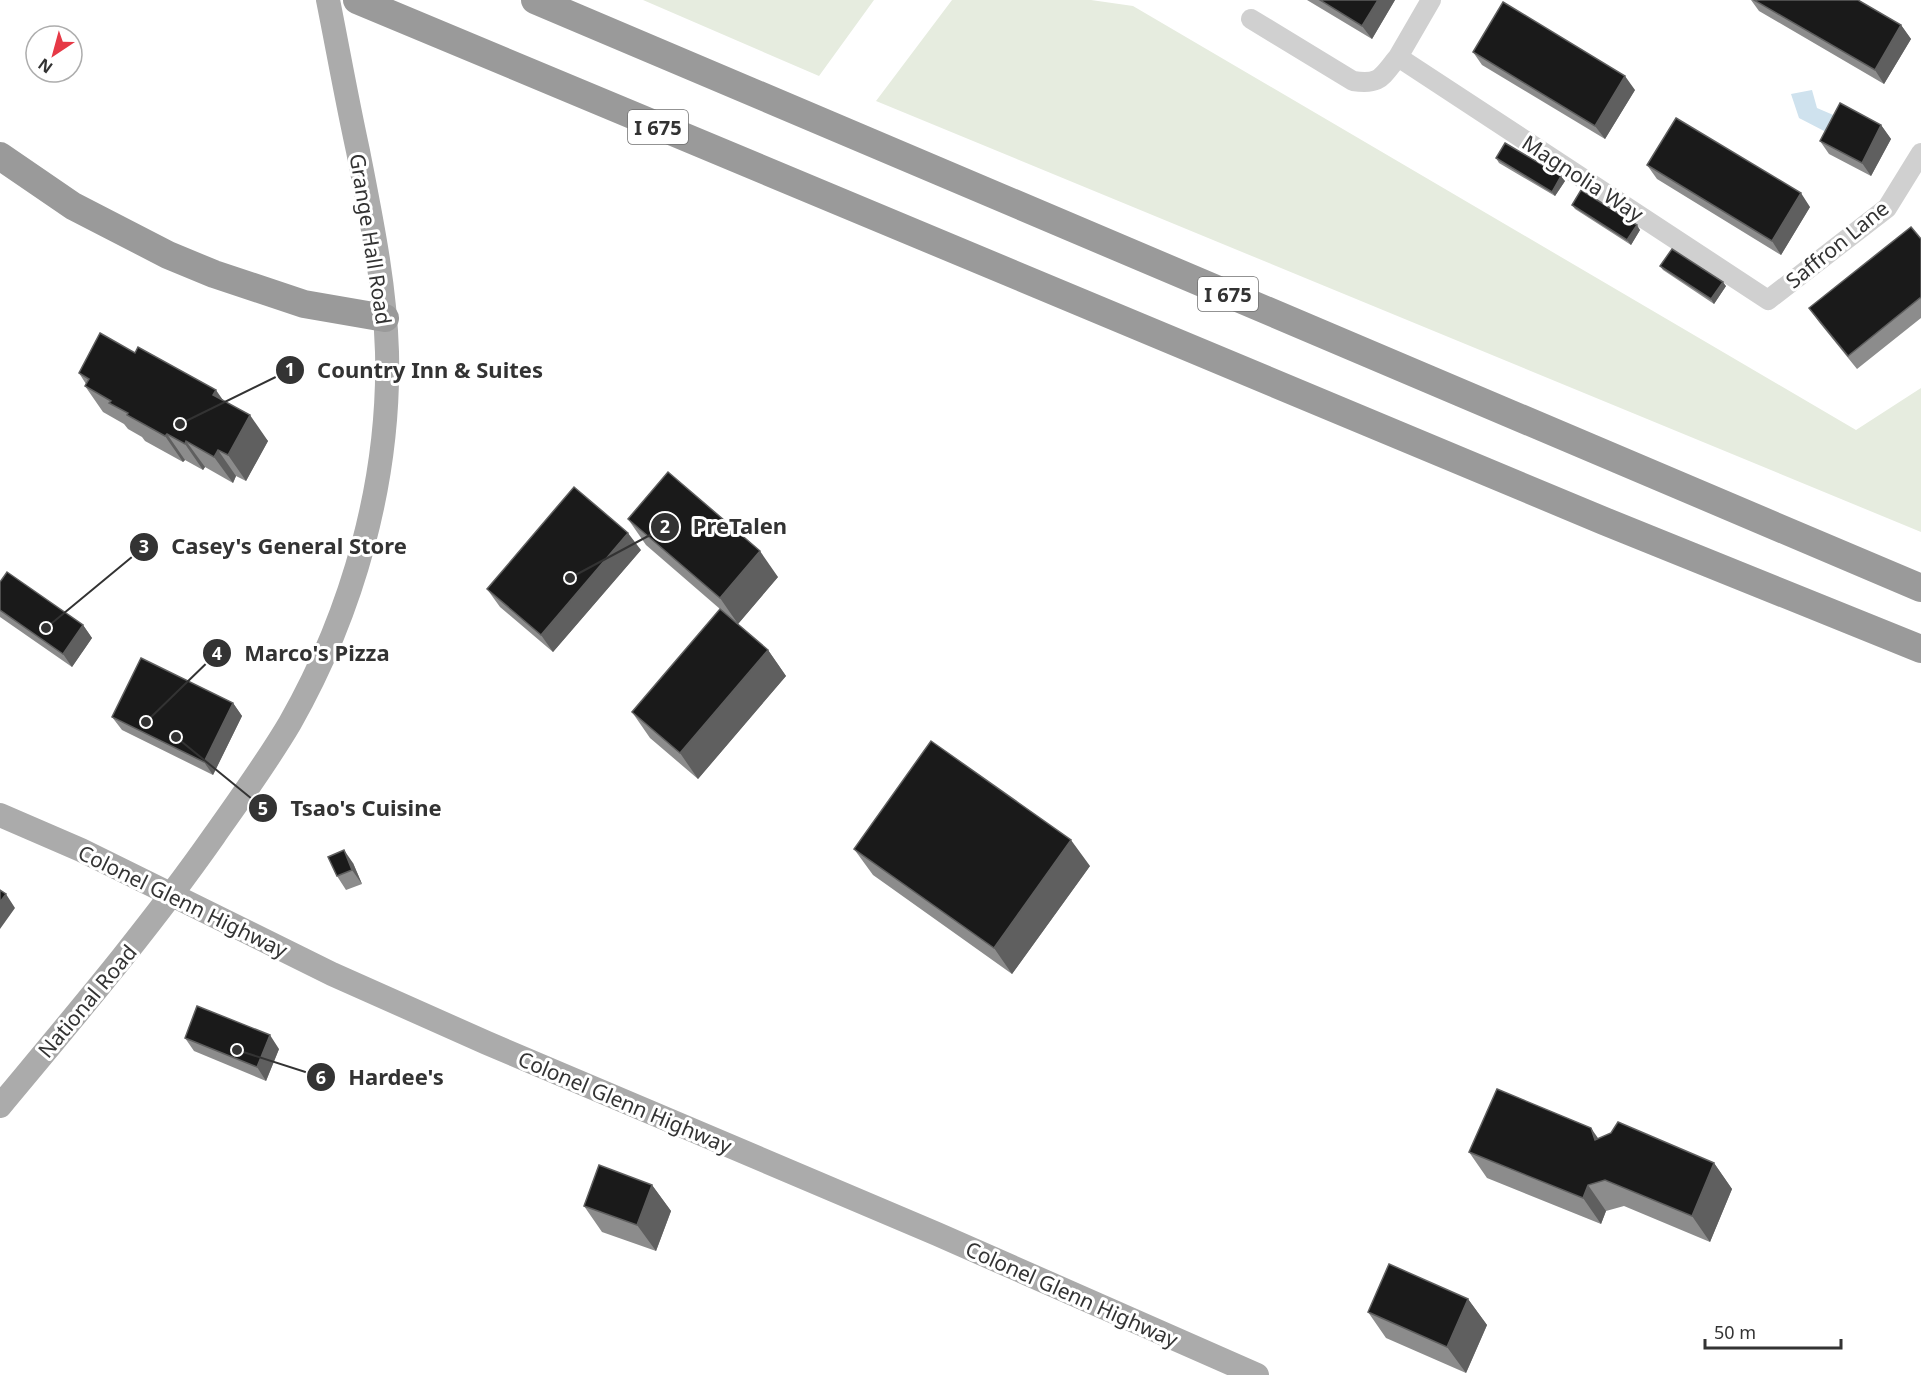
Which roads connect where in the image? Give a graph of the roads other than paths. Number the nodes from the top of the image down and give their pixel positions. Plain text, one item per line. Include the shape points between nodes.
1 (328, 0) edge
2 (357, 0) edge
3 (535, 0) edge
4 (1431, 0) edge
5 (1251, 19) dead end
6 (1398, 57) junction
7 (1921, 153) edge
8 (0, 156) edge
9 (1768, 300) joint
10 (385, 318) junction
11 (1921, 588) edge
12 (1921, 649) edge
13 (0, 815) edge
14 (172, 895) junction
15 (0, 1106) edge
16 (1257, 1375) edge

1 - 10 main road, Grange Hall Road via 375,233
2 - 12 highway, I 675 via 1604,521
3 - 11 highway, I 675
4 - 6 street
5 - 6 street via 1353,81 1370,83 1380,79
6 - 9 street, Magnolia Way
7 - 9 street, Saffron Lane via 1887,208
8 - 10 highway via 73,206 168,255 304,304
10 - 14 main road, Grange Hall Road via 387,391 380,461 364,538 338,622 310,686 266,762
13 - 14 main road, Colonel Glenn Highway
14 - 15 main road, National Road
14 - 16 main road, Colonel Glenn Highway via 332,974

